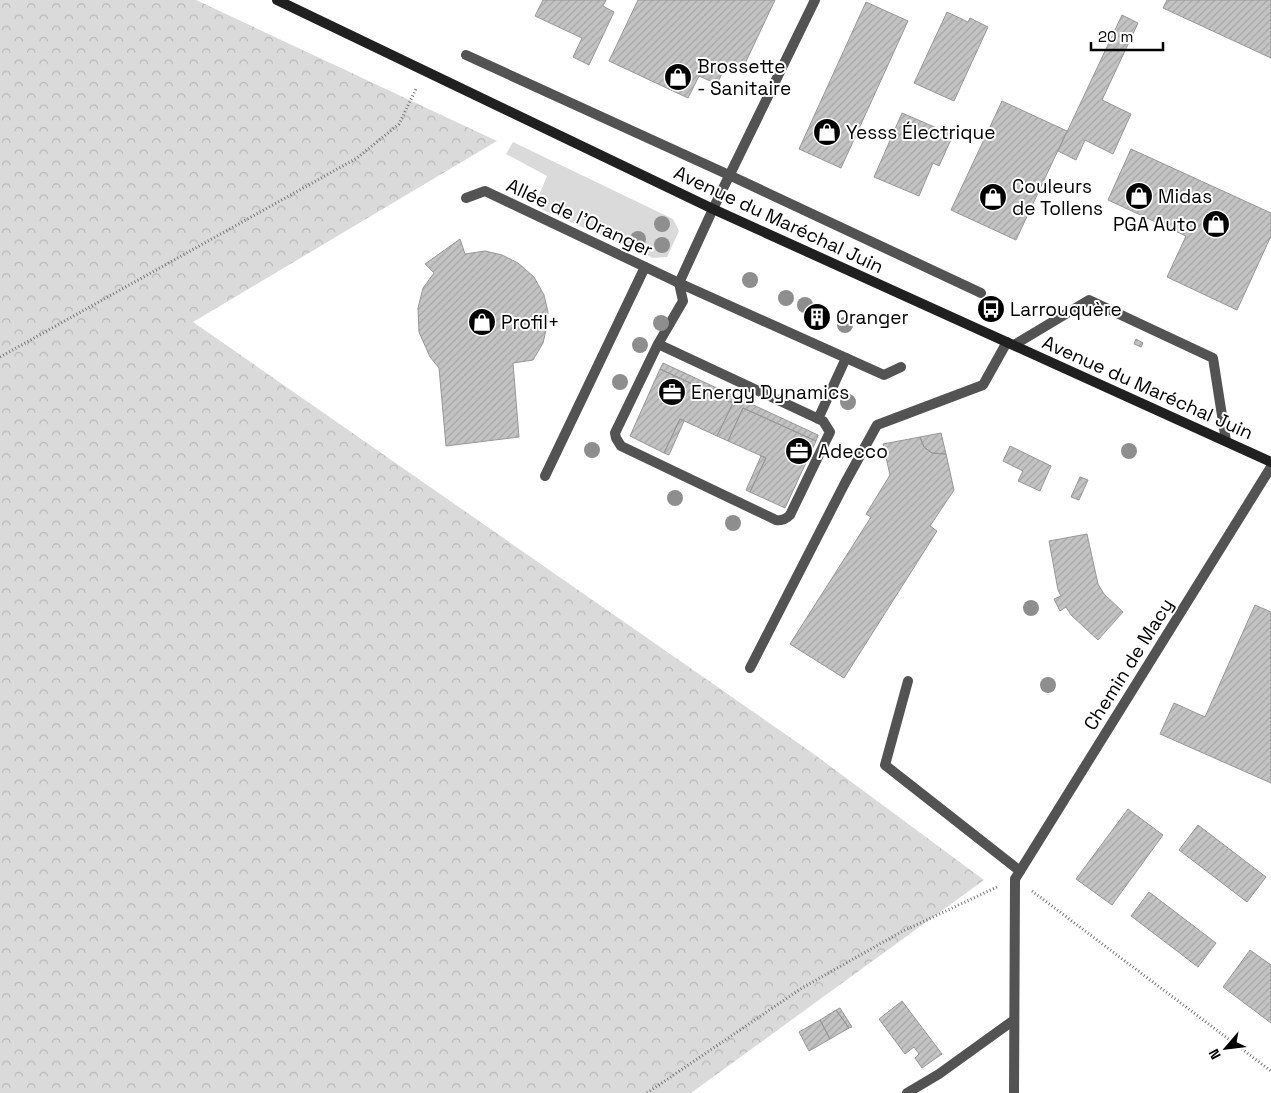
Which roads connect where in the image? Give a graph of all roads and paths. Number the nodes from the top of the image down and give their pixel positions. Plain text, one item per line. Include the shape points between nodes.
1 (277, 0) edge
2 (815, 0) edge
3 (289, 2) edge
4 (466, 55) dead end
5 (425, 71) junction
6 (729, 175) junction
7 (466, 198) dead end
8 (713, 209) junction
9 (645, 267) junction
10 (679, 283) junction
11 (981, 293) dead end
12 (658, 344) junction
13 (1010, 344) junction
14 (0, 357) edge
15 (846, 358) junction
16 (902, 367) dead end
17 (818, 419) junction
18 (1226, 441) junction
19 (1271, 462) edge
20 (1271, 467) edge
21 (545, 476) dead end
22 (750, 668) dead end
23 (908, 681) dead end
24 (1018, 875) junction
25 (1014, 1020) junction
26 (1271, 1072) edge
27 (647, 1093) edge
28 (907, 1093) edge
29 (1014, 1093) edge

1 - 3 main road, Avenue du Maréchal Juin
2 - 6 street
3 - 5 main road, Avenue du Maréchal Juin
4 - 6 street
5 - 8 main road, Avenue du Maréchal Juin
5 - 14 path via 399,124 357,158
6 - 8 street
6 - 11 street
7 - 9 street, Allée de l'Oranger via 485,191
8 - 10 street
8 - 13 main road, Avenue du Maréchal Juin
9 - 10 street, Allée de l'Oranger
9 - 21 street
10 - 12 street via 683,301
10 - 15 street, Allée de l'Oranger
12 - 17 street
12 - 17 street via 615,433 618,442 776,520 790,514 830,432
13 - 18 main road, Avenue du Maréchal Juin
13 - 18 street via 1089,300 1213,358
13 - 22 street via 983,385 878,425 844,483
15 - 16 street, Allée de l'Oranger via 884,375
15 - 17 street
18 - 19 main road, Avenue du Maréchal Juin
20 - 24 street, Chemin de Macy
23 - 24 street via 885,765
24 - 25 street
24 - 26 path
24 - 27 path via 901,932 802,988
25 - 28 street
25 - 29 street

